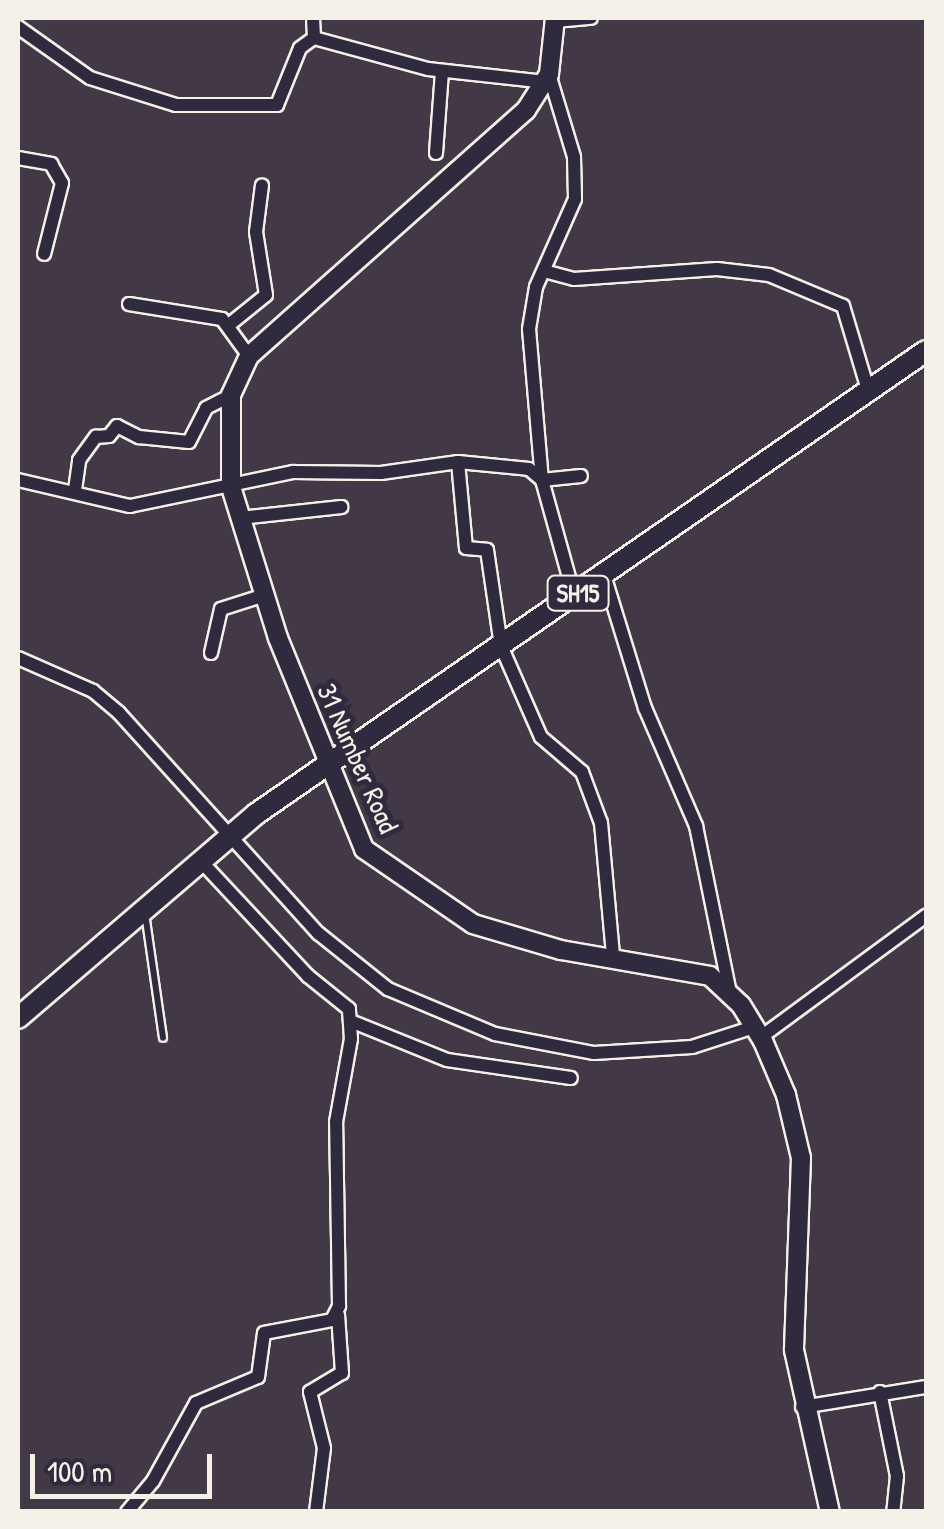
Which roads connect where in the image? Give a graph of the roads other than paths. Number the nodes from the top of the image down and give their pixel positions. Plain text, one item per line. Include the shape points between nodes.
1 (314, 18) edge
2 (591, 18) edge
3 (555, 19) edge
4 (18, 27) edge
5 (314, 38) junction
6 (442, 70) junction
7 (547, 78) junction
8 (436, 153) dead end
9 (18, 158) edge
10 (262, 185) dead end
11 (44, 254) dead end
12 (544, 272) junction
13 (129, 304) dead end
14 (230, 324) junction
15 (926, 351) edge
16 (249, 356) junction
17 (868, 390) junction
18 (231, 394) junction
19 (458, 462) junction
20 (581, 476) dead end
21 (18, 480) edge
22 (542, 480) junction
23 (231, 487) junction
24 (75, 490) junction
25 (341, 508) dead end
26 (240, 518) junction
27 (604, 575) junction
28 (265, 595) junction
29 (574, 595) junction
30 (501, 646) junction
31 (212, 653) dead end
32 (18, 658) edge
33 (326, 766) junction
34 (231, 834) junction
35 (201, 858) junction
36 (144, 907) junction
37 (926, 916) edge
38 (613, 956) junction
39 (730, 993) junction
40 (18, 1018) edge
41 (353, 1022) junction
42 (163, 1038) dead end
43 (761, 1038) junction
44 (571, 1078) dead end
45 (338, 1315) junction
46 (926, 1387) edge
47 (880, 1392) junction
48 (802, 1407) junction
49 (127, 1512) edge
50 (316, 1512) edge
51 (830, 1512) edge
52 (893, 1512) edge

1 - 5 street
2 - 3 street
3 - 7 main road
4 - 5 street via 90,78 186,105 276,105 300,48
5 - 6 street
6 - 7 street
6 - 8 street
7 - 12 street via 574,157 575,199
7 - 16 main road, 31 Number Road via 483,154
9 - 11 street via 51,164 62,183
10 - 14 street via 256,232 266,295
12 - 17 street via 574,279 717,269 768,275 843,306
12 - 22 street via 528,313
13 - 14 street
14 - 16 street
15 - 17 main road, SH15
16 - 18 main road, 31 Number Road
17 - 27 main road, SH15
18 - 23 main road, 31 Number Road
18 - 24 street via 206,408 189,442 139,437 117,426 109,436 96,437 78,460
19 - 22 street via 529,469
19 - 23 street via 381,473 293,472
19 - 30 street via 466,548 486,550
20 - 22 street
21 - 24 street
22 - 29 street
23 - 24 street via 141,506
23 - 26 main road, 31 Number Road
25 - 26 street
26 - 28 main road, 31 Number Road
27 - 29 main road, SH15
27 - 39 street via 645,708 696,826
28 - 31 street via 221,608
28 - 33 main road, 31 Number Road
29 - 30 main road, SH15
30 - 33 main road, SH15
30 - 38 street via 546,745 586,778 608,854
32 - 34 street via 93,691
33 - 34 main road, SH15
33 - 38 main road, 31 Number Road via 364,849 473,924 560,950
34 - 35 main road, SH15
34 - 43 street via 318,933 388,989 449,1017 549,1046 626,1055
35 - 36 main road, SH15
35 - 41 street via 308,976 349,1009
36 - 40 main road, SH15
36 - 42 lane
37 - 43 street
38 - 39 main road, 31 Number Road via 697,972
39 - 43 main road, 31 Number Road
41 - 44 street via 447,1060
41 - 45 street via 336,1122
43 - 48 main road, 31 Number Road via 801,1158 794,1322
45 - 49 street via 264,1333 258,1378 196,1403 153,1481
45 - 50 street via 342,1373 310,1392 324,1448
46 - 47 street
47 - 48 street
47 - 52 street via 897,1476
48 - 51 main road, 31 Number Road

